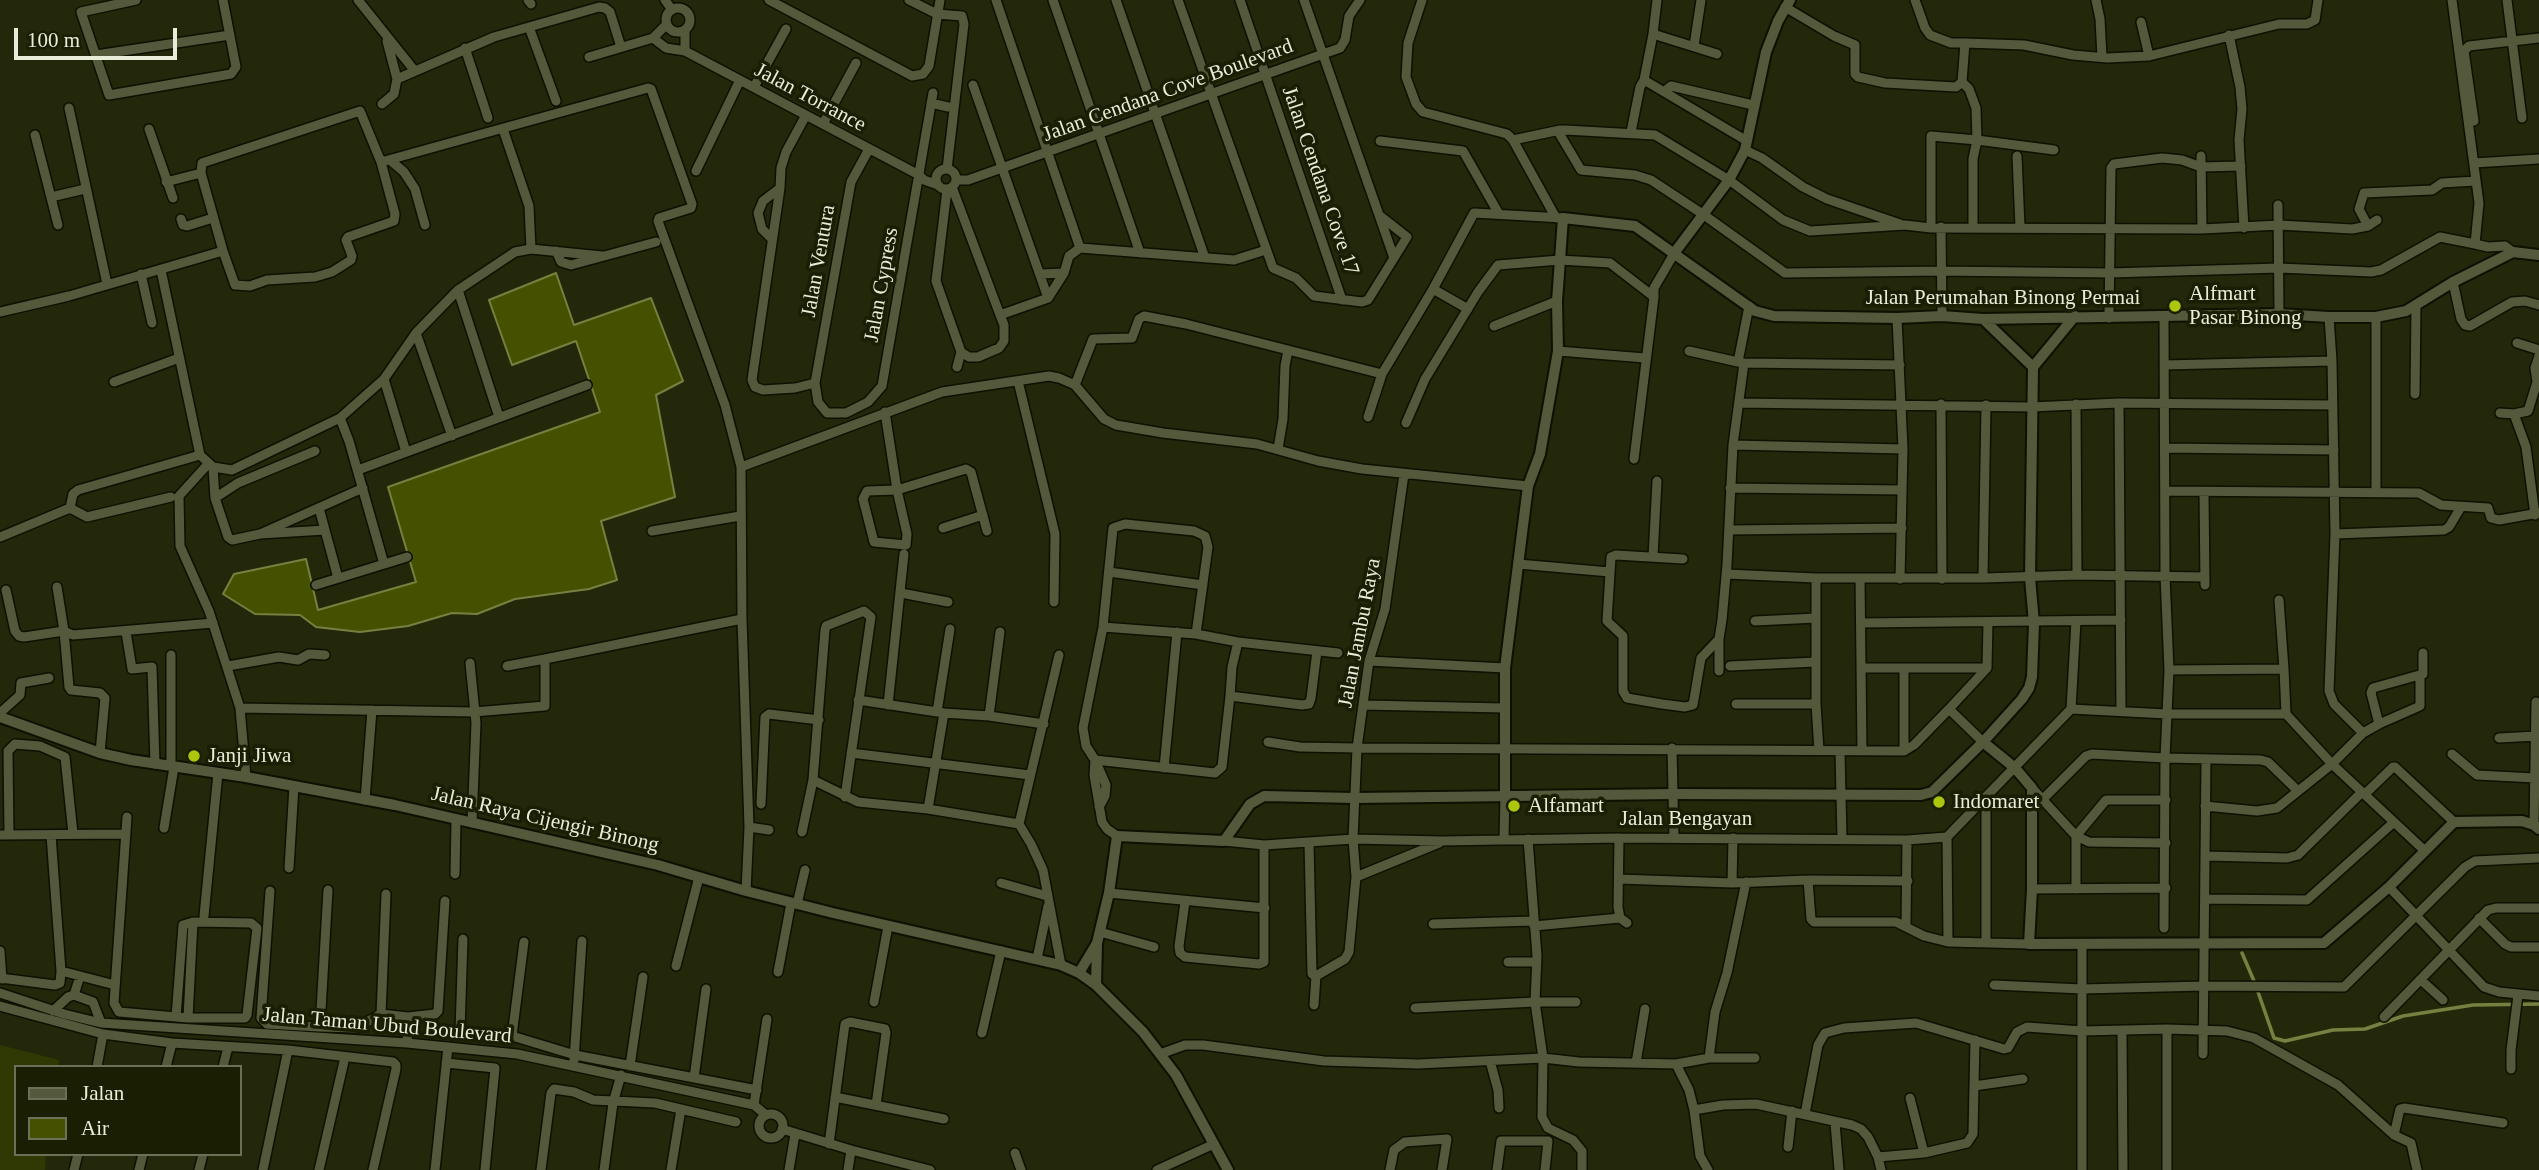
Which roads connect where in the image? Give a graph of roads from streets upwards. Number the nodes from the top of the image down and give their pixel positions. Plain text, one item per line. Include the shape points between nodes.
1 (136, 0) edge
2 (223, 0) edge
3 (358, 0) edge
4 (665, 0) edge
5 (769, 0) edge
6 (909, 0) edge
7 (940, 0) edge
8 (996, 0) edge
9 (1053, 0) edge
10 (1116, 0) edge
11 (1178, 0) edge
12 (1240, 0) edge
13 (1304, 0) edge
14 (1360, 0) edge
15 (1422, 0) edge
16 (1657, 0) edge
17 (1701, 0) edge
18 (1915, 0) edge
19 (2096, 0) edge
20 (2318, 0) edge
21 (2452, 0) edge
22 (2507, 0) edge
23 (103, 3) edge
24 (1788, 4) edge
25 (672, 10) junction
26 (937, 14) junction
27 (2141, 22) dead end
28 (667, 24) junction
29 (529, 27) junction
30 (786, 29) dead end
31 (685, 30) junction
32 (1653, 34) junction
33 (230, 35) junction
34 (2229, 35) junction
35 (385, 36) junction
36 (653, 38) junction
37 (2539, 38) edge
38 (2511, 42) junction
39 (1965, 43) junction
40 (1694, 46) junction
41 (621, 47) junction
42 (465, 48) junction
43 (685, 51) junction
44 (1323, 54) junction
45 (1717, 54) dead end
46 (96, 55) junction
47 (2150, 55) junction
48 (589, 57) dead end
49 (2102, 57) junction
50 (856, 63) dead end
51 (414, 70) junction
52 (1266, 75) junction
53 (397, 79) junction
54 (740, 80) junction
55 (1644, 80) junction
56 (1962, 82) junction
57 (973, 85) dead end
58 (754, 87) junction
59 (1665, 91) junction
60 (1211, 94) junction
61 (556, 101) dead end
62 (382, 104) dead end
63 (1754, 104) junction
64 (948, 107) dead end
65 (69, 108) dead end
66 (1155, 114) junction
67 (806, 115) junction
68 (488, 118) dead end
69 (2522, 118) dead end
70 (2474, 121) dead end
71 (823, 124) junction
72 (149, 129) dead end
73 (503, 129) junction
74 (1560, 130) junction
75 (1631, 132) junction
76 (1099, 134) junction
77 (35, 135) dead end
78 (1513, 140) junction
79 (1977, 140) junction
80 (1380, 141) dead end
81 (1746, 145) junction
82 (869, 149) junction
83 (2054, 150) dead end
84 (1048, 152) junction
85 (2017, 156) dead end
86 (2201, 156) dead end
87 (2539, 159) edge
88 (386, 161) junction
89 (2474, 163) junction
90 (2241, 166) junction
91 (2201, 167) junction
92 (1002, 168) junction
93 (944, 170) junction
94 (695, 171) dead end
95 (201, 173) junction
96 (919, 175) junction
97 (1729, 180) junction
98 (2476, 181) junction
99 (166, 182) junction
100 (948, 185) junction
101 (780, 188) junction
102 (85, 189) junction
103 (51, 197) junction
104 (173, 198) dead end
105 (2278, 205) dead end
106 (1499, 214) junction
107 (1379, 215) junction
108 (1704, 215) junction
109 (213, 218) junction
110 (1559, 218) junction
111 (181, 219) dead end
112 (2377, 219) dead end
113 (58, 225) dead end
114 (425, 225) dead end
115 (1905, 225) junction
116 (2279, 225) junction
117 (2368, 226) junction
118 (1936, 227) junction
119 (1973, 227) junction
120 (2020, 227) junction
121 (2110, 228) junction
122 (2244, 228) junction
123 (2202, 229) junction
124 (772, 239) junction
125 (656, 242) dead end
126 (2475, 244) junction
127 (1080, 248) junction
128 (531, 249) junction
129 (1266, 250) junction
130 (223, 251) junction
131 (1675, 252) junction
132 (2513, 252) junction
133 (1140, 253) junction
134 (2539, 255) edge
135 (1205, 258) junction
136 (1394, 258) junction
137 (1560, 260) junction
138 (2279, 268) junction
139 (161, 270) junction
140 (1941, 271) junction
141 (1064, 273) junction
142 (2110, 273) junction
143 (141, 274) junction
144 (1040, 274) junction
145 (2453, 282) junction
146 (107, 284) junction
147 (1433, 289) junction
148 (458, 290) junction
149 (1654, 297) junction
150 (1048, 298) junction
151 (1342, 300) junction
152 (1557, 301) junction
153 (2539, 305) edge
154 (1749, 306) junction
155 (2416, 306) junction
156 (1468, 309) junction
157 (0, 312) edge
158 (2279, 314) junction
159 (1000, 315) junction
160 (1942, 316) junction
161 (2075, 316) junction
162 (2164, 316) junction
163 (2329, 317) junction
164 (2376, 317) junction
165 (1897, 318) junction
166 (2109, 318) junction
167 (1983, 319) junction
168 (152, 323) dead end
169 (1494, 326) dead end
170 (416, 333) junction
171 (2517, 343) dead end
172 (1288, 350) junction
173 (2539, 350) edge
174 (1558, 351) junction
175 (1689, 351) dead end
176 (961, 352) junction
177 (2539, 355) edge
178 (179, 358) junction
179 (1645, 358) junction
180 (2332, 361) junction
181 (1741, 363) junction
182 (1900, 365) junction
183 (2164, 365) junction
184 (957, 367) dead end
185 (2033, 367) junction
186 (1382, 374) junction
187 (384, 380) junction
188 (1018, 381) junction
189 (114, 382) dead end
190 (815, 383) junction
191 (587, 384) dead end
192 (1075, 385) junction
193 (2415, 394) dead end
194 (1740, 403) junction
195 (1901, 404) junction
196 (1941, 404) junction
197 (2076, 404) junction
198 (2119, 404) junction
199 (2164, 404) junction
200 (1986, 405) junction
201 (2333, 405) junction
202 (2031, 407) junction
203 (885, 412) junction
204 (2500, 413) dead end
205 (2514, 414) junction
206 (499, 417) junction
207 (1368, 417) dead end
208 (340, 418) junction
209 (1406, 423) dead end
210 (452, 436) junction
211 (1733, 445) junction
212 (2166, 448) junction
213 (1278, 449) junction
214 (1903, 449) junction
215 (2334, 450) junction
216 (315, 451) dead end
217 (407, 452) junction
218 (200, 455) junction
219 (1634, 459) dead end
220 (211, 466) junction
221 (741, 467) junction
222 (358, 470) junction
223 (232, 471) junction
224 (1404, 474) junction
225 (1657, 481) dead end
226 (238, 483) junction
227 (1528, 486) junction
228 (363, 488) junction
229 (1730, 488) junction
230 (897, 490) junction
231 (1902, 490) junction
232 (2166, 491) junction
233 (2334, 492) junction
234 (2376, 492) junction
235 (2204, 493) junction
236 (172, 497) dead end
237 (215, 498) junction
238 (2461, 507) junction
239 (70, 508) junction
240 (319, 508) junction
241 (983, 514) junction
242 (2537, 514) edge
243 (740, 516) junction
244 (943, 528) dead end
245 (1902, 528) junction
246 (325, 530) junction
247 (1728, 530) junction
248 (652, 531) dead end
249 (988, 531) dead end
250 (260, 534) junction
251 (2335, 534) junction
252 (0, 537) edge
253 (904, 554) dead end
254 (407, 557) dead end
255 (1653, 557) junction
256 (1683, 559) dead end
257 (384, 564) junction
258 (1518, 564) junction
259 (1109, 572) junction
260 (1610, 572) junction
261 (1726, 574) junction
262 (2077, 575) junction
263 (2165, 575) junction
264 (2121, 576) junction
265 (338, 578) junction
266 (1816, 578) junction
267 (1860, 578) junction
268 (1983, 578) junction
269 (2030, 578) junction
270 (1900, 579) junction
271 (1942, 579) junction
272 (316, 585) dead end
273 (1203, 585) junction
274 (57, 587) dead end
275 (6, 590) dead end
276 (901, 593) junction
277 (2279, 600) dead end
278 (948, 602) dead end
279 (1054, 602) dead end
280 (1816, 618) junction
281 (742, 619) junction
282 (2121, 620) junction
283 (1755, 621) dead end
284 (2076, 621) junction
285 (1989, 622) junction
286 (2034, 622) junction
287 (213, 623) junction
288 (1861, 623) junction
289 (1103, 627) junction
290 (950, 629) dead end
291 (64, 631) junction
292 (126, 632) junction
293 (1000, 632) dead end
294 (1177, 632) junction
295 (1196, 634) junction
296 (1718, 639) junction
297 (1238, 642) junction
298 (1317, 651) junction
299 (1338, 653) dead end
300 (2423, 653) dead end
301 (171, 655) dead end
302 (325, 655) dead end
303 (1059, 655) dead end
304 (545, 659) junction
305 (1369, 661) junction
306 (1816, 662) junction
307 (470, 663) dead end
308 (228, 666) junction
309 (507, 666) dead end
310 (1730, 666) dead end
311 (1505, 668) junction
312 (1862, 668) junction
313 (1904, 668) junction
314 (1987, 668) junction
315 (2284, 669) junction
316 (2169, 670) junction
317 (1719, 671) dead end
318 (2420, 676) junction
319 (49, 678) dead end
320 (1230, 695) junction
321 (858, 700) junction
322 (2536, 702) dead end
323 (1736, 704) dead end
324 (1816, 704) junction
325 (888, 705) junction
326 (1363, 705) junction
327 (240, 708) junction
328 (1504, 708) junction
329 (1949, 709) junction
330 (2071, 709) junction
331 (372, 710) junction
332 (2121, 711) junction
333 (474, 712) junction
334 (941, 713) junction
335 (2167, 714) junction
336 (2286, 714) junction
337 (0, 715) edge
338 (989, 716) junction
339 (819, 720) junction
340 (1044, 724) junction
341 (2379, 724) junction
342 (153, 731) junction
343 (170, 732) junction
344 (2363, 733) junction
345 (2536, 736) junction
346 (2499, 738) dead end
347 (1268, 742) dead end
348 (1983, 742) junction
349 (1357, 748) junction
350 (1672, 748) junction
351 (1505, 750) junction
352 (1819, 751) junction
353 (1840, 751) junction
354 (1862, 751) junction
355 (1903, 751) junction
356 (851, 752) junction
357 (100, 753) junction
358 (2452, 754) dead end
359 (2165, 758) junction
360 (1095, 760) junction
361 (2206, 760) junction
362 (936, 762) junction
363 (155, 764) junction
364 (2332, 764) junction
365 (172, 766) junction
366 (1164, 768) junction
367 (2015, 768) junction
368 (218, 773) junction
369 (1030, 775) junction
370 (246, 777) junction
371 (2535, 778) junction
372 (813, 780) junction
373 (294, 786) junction
374 (2032, 788) junction
375 (2298, 791) junction
376 (2363, 793) junction
377 (1674, 794) junction
378 (1505, 795) junction
379 (1840, 796) junction
380 (845, 797) junction
381 (1986, 798) junction
382 (1354, 799) junction
383 (2043, 799) junction
384 (366, 800) junction
385 (2166, 800) junction
386 (761, 804) dead end
387 (2205, 806) junction
388 (928, 809) junction
389 (127, 817) dead end
390 (456, 820) junction
391 (2394, 822) junction
392 (2454, 822) junction
393 (472, 823) junction
394 (1019, 824) junction
395 (749, 827) junction
396 (2537, 827) edge
397 (163, 828) dead end
398 (769, 830) dead end
399 (802, 832) dead end
400 (73, 834) junction
401 (126, 834) junction
402 (4, 835) edge
403 (51, 835) junction
404 (1118, 836) junction
405 (2076, 836) junction
406 (1947, 837) junction
407 (1619, 838) junction
408 (1674, 838) junction
409 (1733, 838) junction
410 (1353, 839) junction
411 (1504, 839) junction
412 (1528, 839) junction
413 (1842, 839) junction
414 (1907, 840) junction
415 (1224, 841) junction
416 (1442, 841) junction
417 (1309, 843) junction
418 (2166, 843) junction
419 (1264, 845) junction
420 (2425, 851) junction
421 (2206, 856) junction
422 (2539, 858) edge
423 (289, 868) dead end
424 (805, 870) dead end
425 (455, 874) dead end
426 (699, 877) junction
427 (1356, 877) junction
428 (1619, 879) junction
429 (1808, 880) junction
430 (1908, 881) junction
431 (1746, 882) junction
432 (1001, 883) dead end
433 (1732, 883) junction
434 (2389, 887) junction
435 (2166, 888) junction
436 (2032, 889) junction
437 (2076, 889) junction
438 (328, 890) dead end
439 (270, 891) dead end
440 (746, 891) junction
441 (1109, 893) junction
442 (386, 894) dead end
443 (1048, 900) junction
444 (2205, 900) junction
445 (445, 901) dead end
446 (1185, 902) junction
447 (794, 903) junction
448 (1265, 908) junction
449 (2539, 908) edge
450 (204, 916) dead end
451 (2416, 916) junction
452 (2479, 918) junction
453 (193, 922) junction
454 (1534, 923) junction
455 (1433, 924) dead end
456 (888, 926) junction
457 (1906, 926) junction
458 (2164, 928) dead end
459 (1099, 938) junction
460 (463, 939) dead end
461 (582, 941) dead end
462 (524, 942) dead end
463 (1948, 942) junction
464 (1986, 943) junction
465 (2029, 944) junction
466 (2204, 944) junction
467 (2082, 945) junction
468 (1154, 947) dead end
469 (2539, 947) edge
470 (0, 951) edge
471 (1001, 951) junction
472 (2449, 951) junction
473 (1037, 959) junction
474 (1508, 961) dead end
475 (1536, 962) junction
476 (1060, 965) junction
477 (676, 966) dead end
478 (61, 971) junction
479 (778, 972) dead end
480 (1079, 973) junction
481 (80, 976) junction
482 (1316, 976) junction
483 (643, 977) dead end
484 (1, 979) edge
485 (93, 980) junction
486 (2421, 980) junction
487 (115, 985) junction
488 (1096, 985) junction
489 (1994, 985) dead end
490 (2204, 986) junction
491 (706, 989) dead end
492 (2082, 989) junction
493 (0, 993) edge
494 (74, 995) junction
495 (2539, 996) edge
496 (87, 999) junction
497 (2443, 1000) dead end
498 (2518, 1001) junction
499 (874, 1002) dead end
500 (1535, 1002) junction
501 (1576, 1002) dead end
502 (1314, 1005) dead end
503 (0, 1006) edge
504 (1415, 1008) dead end
505 (1645, 1009) dead end
506 (53, 1011) junction
507 (381, 1014) junction
508 (176, 1017) junction
509 (408, 1017) junction
510 (2384, 1017) dead end
511 (188, 1018) junction
512 (767, 1019) dead end
513 (101, 1023) junction
514 (320, 1027) junction
515 (2167, 1029) junction
516 (2203, 1030) junction
517 (2082, 1031) junction
518 (2122, 1031) junction
519 (982, 1033) dead end
520 (103, 1034) junction
521 (512, 1036) junction
522 (1975, 1040) junction
523 (172, 1043) junction
524 (407, 1043) junction
525 (228, 1047) junction
526 (448, 1047) junction
527 (288, 1050) junction
528 (1160, 1054) junction
529 (2203, 1054) dead end
530 (575, 1055) junction
531 (345, 1057) junction
532 (1543, 1058) junction
533 (1709, 1058) junction
534 (1755, 1058) dead end
535 (1490, 1061) junction
536 (446, 1063) junction
537 (1636, 1063) junction
538 (1676, 1064) junction
539 (97, 1065) edge
540 (166, 1065) edge
541 (224, 1065) edge
542 (573, 1066) junction
543 (630, 1066) junction
544 (2511, 1069) dead end
545 (621, 1075) junction
546 (694, 1079) junction
547 (2023, 1079) dead end
548 (1974, 1087) junction
549 (757, 1090) junction
550 (835, 1097) junction
551 (1910, 1098) dead end
552 (613, 1103) junction
553 (754, 1105) junction
554 (876, 1105) junction
555 (1499, 1108) dead end
556 (681, 1109) junction
557 (1694, 1110) junction
558 (1792, 1111) junction
559 (1805, 1114) junction
560 (766, 1115) junction
561 (944, 1119) dead end
562 (736, 1122) dead end
563 (1835, 1123) junction
564 (2503, 1123) dead end
565 (782, 1129) junction
566 (795, 1134) junction
567 (2394, 1135) junction
568 (829, 1144) junction
569 (1214, 1144) junction
570 (1788, 1147) dead end
571 (851, 1150) junction
572 (1014, 1153) dead end
573 (1924, 1153) junction
574 (1878, 1157) junction
575 (913, 1167) edge
576 (1019, 1169) edge
577 (263, 1170) edge
578 (319, 1170) edge
579 (373, 1170) edge
580 (435, 1170) edge
581 (485, 1170) edge
582 (541, 1170) edge
583 (604, 1170) edge
584 (671, 1170) edge
585 (789, 1170) edge
586 (848, 1170) edge
587 (930, 1170) edge
588 (1157, 1170) edge
589 (1228, 1170) edge
590 (1390, 1170) edge
591 (1443, 1170) edge
592 (1497, 1170) edge
593 (1545, 1170) edge
594 (1582, 1170) edge
595 (1708, 1170) edge
596 (1839, 1170) edge
597 (1881, 1170) edge
598 (2082, 1170) edge
599 (2123, 1170) edge
600 (2166, 1170) edge
601 (2417, 1170) edge

1 - 23 street
2 - 33 street
3 - 35 street
4 - 25 street
5 - 26 street via 912,76 923,74 929,66
6 - 26 street
7 - 26 street
8 - 84 street
9 - 76 street
10 - 66 street
11 - 60 street
12 - 52 street, Jalan Cendana Cove 17
13 - 44 street
14 - 44 street, Jalan Cendana Cove Boulevard via 1349,16 1340,48
15 - 78 street via 1408,43 1406,77 1416,104 1423,112 1507,134
16 - 32 street
17 - 40 street
18 - 39 street via 1930,35
19 - 49 street
20 - 34 street via 2315,20
21 - 89 street
22 - 38 street
23 - 46 street via 81,12
24 - 56 street via 1855,45 1858,77 1916,86 1956,87
24 - 63 street via 1766,52
25 - 28 street
25 - 31 street via 684,10 689,16
26 - 93 street via 962,16 964,24
27 - 47 street
28 - 31 street via 673,31
28 - 36 street
29 - 41 street via 605,8
29 - 42 street
29 - 61 street
30 - 58 street
31 - 43 street
32 - 40 street
32 - 55 street
33 - 46 street
33 - 46 street via 236,67 232,74 110,95
34 - 47 street
34 - 90 street via 2240,87
35 - 51 street
35 - 53 street
36 - 41 street
36 - 43 street, Jalan Torrance via 666,48
37 - 38 street
38 - 69 street
38 - 70 street via 2469,46 2464,51
39 - 49 street via 2024,45
39 - 56 street
40 - 45 street
41 - 48 street
42 - 51 street
42 - 68 street
43 - 54 street, Jalan Torrance
44 - 52 street, Jalan Cendana Cove Boulevard
44 - 107 street
47 - 49 street
50 - 71 street
51 - 53 street
52 - 60 street, Jalan Cendana Cove Boulevard
52 - 151 street, Jalan Cendana Cove 17
53 - 62 street via 394,94
54 - 58 street, Jalan Torrance
54 - 94 street
55 - 59 street
55 - 75 street
56 - 79 street via 1976,108
57 - 92 street
58 - 67 street, Jalan Torrance
59 - 63 street via 1671,86
59 - 81 street
60 - 66 street, Jalan Cendana Cove Boulevard
60 - 129 street
63 - 81 street
64 - 96 street, Jalan Cypress via 932,98
65 - 102 street
66 - 76 street, Jalan Cendana Cove Boulevard
66 - 135 street
67 - 71 street, Jalan Torrance
67 - 101 street via 786,152
71 - 82 street, Jalan Torrance
72 - 99 street
73 - 88 street
73 - 128 street via 529,205
73 - 221 street via 648,88 654,91 692,204 658,221 725,405
74 - 75 street
74 - 78 street
74 - 108 street via 1581,170 1651,180
75 - 97 street via 1655,135
76 - 84 street, Jalan Cendana Cove Boulevard
76 - 133 street
77 - 103 street
78 - 110 street
79 - 83 street
79 - 118 street via 1931,136
79 - 119 street
80 - 106 street via 1463,150
81 - 97 street
81 - 115 street via 1803,187
82 - 96 street, Jalan Torrance
82 - 190 street, Jalan Ventura via 851,182
84 - 92 street, Jalan Cendana Cove Boulevard
84 - 127 street
85 - 120 street
86 - 91 street
87 - 89 street
88 - 95 street via 360,111 202,163
88 - 114 street via 404,172 415,189
88 - 130 street via 394,221 348,237 351,260 332,272 235,285
89 - 98 street
90 - 91 street
90 - 122 street
91 - 121 street via 2162,158 2114,164
91 - 123 street
92 - 100 street, Jalan Cendana Cove Boulevard
92 - 144 street
93 - 96 street
93 - 100 street via 954,174
93 - 100 street via 936,179
95 - 99 street
95 - 109 street
96 - 100 street, Jalan Torrance
96 - 190 street, Jalan Cypress via 882,386 868,402 846,413 827,413 818,402
97 - 108 street
97 - 115 street via 1800,229
98 - 117 street via 2442,183 2432,190 2364,193 2359,209
98 - 126 street
99 - 104 street
100 - 159 street
100 - 176 street via 936,281
101 - 124 street
101 - 124 street via 763,201 758,213 762,229
102 - 103 street
102 - 146 street
103 - 113 street
105 - 116 street
106 - 110 street
106 - 147 street via 1474,212
107 - 136 street
107 - 136 street via 1408,237
108 - 131 street
108 - 140 street via 1781,272
109 - 111 street via 187,226
109 - 130 street
110 - 131 street, Jalan Perumahan Binong Permai via 1635,226
110 - 137 street
112 - 117 street
115 - 118 street
116 - 117 street
116 - 122 street
116 - 138 street
118 - 119 street
118 - 140 street
119 - 120 street
120 - 121 street
121 - 123 street
121 - 142 street
122 - 123 street
124 - 190 street via 752,380 763,390
125 - 128 street via 565,265 556,251
126 - 132 street via 2505,246
126 - 138 street via 2440,237 2371,272
127 - 133 street
127 - 141 street via 1069,256
128 - 148 street via 509,256
129 - 135 street via 1234,260
129 - 151 street via 1273,268 1296,278 1310,294
130 - 139 street
131 - 149 street via 1654,288
131 - 154 street, Jalan Perumahan Binong Permai
132 - 134 street
132 - 145 street, Jalan Perumahan Binong Permai
133 - 135 street
136 - 151 street via 1368,300
137 - 149 street via 1609,263
137 - 152 street
137 - 156 street via 1498,265
138 - 142 street
138 - 158 street
139 - 143 street
139 - 178 street
140 - 142 street
140 - 160 street
141 - 144 street
141 - 150 street
142 - 166 street
143 - 146 street
143 - 168 street
144 - 150 street
145 - 153 street via 2463,322 2470,326 2512,302
145 - 155 street, Jalan Perumahan Binong Permai
146 - 157 street
147 - 156 street
147 - 186 street
148 - 170 street
148 - 206 street
149 - 179 street
150 - 159 street
152 - 169 street
152 - 174 street
154 - 165 street, Jalan Perumahan Binong Permai via 1774,316
154 - 181 street
155 - 164 street, Jalan Perumahan Binong Permai
155 - 193 street
156 - 209 street via 1425,379
158 - 162 street, Jalan Perumahan Binong Permai
158 - 163 street, Jalan Perumahan Binong Permai
159 - 176 street via 1004,341 999,348 978,356
160 - 165 street, Jalan Perumahan Binong Permai
160 - 167 street, Jalan Perumahan Binong Permai
161 - 166 street, Jalan Perumahan Binong Permai
161 - 167 street, Jalan Perumahan Binong Permai
161 - 185 street
162 - 166 street, Jalan Perumahan Binong Permai
162 - 183 street
163 - 164 street, Jalan Perumahan Binong Permai
163 - 180 street
164 - 234 street
165 - 182 street
167 - 185 street
170 - 187 street
170 - 210 street
171 - 173 street
172 - 186 street
172 - 192 street via 1144,316 1132,338 1093,339
172 - 213 street
174 - 179 street
174 - 227 street via 1540,454
175 - 181 street
176 - 184 street
177 - 205 street via 2528,411
178 - 189 street
178 - 218 street
179 - 219 street
180 - 183 street
180 - 201 street
181 - 182 street
181 - 194 street
182 - 195 street
183 - 199 street
185 - 202 street
186 - 207 street
187 - 208 street
187 - 217 street
188 - 192 street via 1049,376
188 - 203 street via 942,392
188 - 279 street via 1055,534
191 - 206 street
192 - 213 street via 1104,419 1116,425
194 - 195 street
194 - 211 street
195 - 196 street
195 - 214 street
196 - 200 street
196 - 271 street
197 - 198 street
197 - 202 street
197 - 262 street
198 - 199 street
198 - 264 street
199 - 201 street
199 - 212 street
200 - 202 street
200 - 268 street
201 - 215 street
202 - 269 street
203 - 221 street
203 - 230 street
204 - 205 street
205 - 242 street via 2526,447
206 - 210 street
208 - 222 street
208 - 223 street
210 - 217 street
211 - 214 street
211 - 229 street
212 - 215 street
212 - 232 street
213 - 224 street via 1318,461
214 - 231 street
215 - 233 street
216 - 226 street
217 - 222 street
218 - 220 street
218 - 239 street via 78,490
220 - 223 street
220 - 237 street
220 - 287 street via 179,496 180,546
221 - 243 street
222 - 228 street
223 - 226 street
224 - 227 street
224 - 305 street, Jalan Jambu Raya via 1385,609
225 - 255 street
226 - 237 street
227 - 258 street
228 - 240 street
228 - 257 street
229 - 231 street
229 - 247 street
230 - 230 street via 864,493 874,542 906,545
230 - 241 street via 969,469
231 - 245 street
232 - 235 street
232 - 263 street
233 - 234 street
233 - 235 street
233 - 251 street
234 - 238 street via 2419,493 2441,505
235 - 263 street via 2205,581
236 - 239 street via 86,517
237 - 250 street via 228,537
238 - 242 street via 2488,508 2492,519 2499,520
238 - 251 street via 2444,530
239 - 252 street
240 - 246 street
240 - 250 street
241 - 244 street
241 - 249 street
243 - 248 street
243 - 281 street
245 - 247 street
245 - 270 street
246 - 250 street
246 - 265 street
247 - 261 street
251 - 344 street via 2329,691 2334,704
253 - 276 street
254 - 257 street
255 - 256 street
255 - 260 street via 1613,556
257 - 265 street
258 - 260 street
258 - 311 street
259 - 273 street
259 - 273 street via 1114,528 1119,524 1194,531 1205,536 1208,547
259 - 289 street
260 - 296 street via 1607,621 1623,636 1623,691 1628,698 1693,705 1701,658
261 - 266 street
261 - 296 street
262 - 264 street
262 - 269 street
263 - 264 street
263 - 316 street
264 - 282 street
265 - 272 street
266 - 267 street
266 - 280 street
267 - 270 street
267 - 288 street
268 - 269 street
268 - 271 street
269 - 286 street
270 - 271 street
273 - 295 street
274 - 291 street
275 - 291 street via 19,636
276 - 278 street
276 - 325 street
277 - 315 street
280 - 283 street
280 - 306 street
281 - 304 street
281 - 395 street
282 - 284 street
282 - 332 street
284 - 286 street
284 - 330 street
285 - 286 street
285 - 288 street
285 - 314 street
286 - 348 street via 2029,688
287 - 292 street
287 - 308 street
288 - 312 street
289 - 294 street
289 - 360 street via 1083,728 1086,746
290 - 334 street
291 - 292 street via 73,635
291 - 357 street via 69,687 105,698
292 - 342 street via 132,669 152,667
293 - 338 street
294 - 295 street
294 - 366 street
295 - 297 street
296 - 317 street
297 - 298 street
297 - 320 street
298 - 299 street
298 - 320 street via 1309,704
300 - 318 street
301 - 343 street
302 - 308 street
303 - 340 street
304 - 309 street
304 - 333 street via 545,706
305 - 311 street
305 - 326 street, Jalan Jambu Raya
306 - 310 street
306 - 324 street
307 - 333 street
308 - 327 street
311 - 328 street
312 - 313 street
312 - 354 street
313 - 314 street
313 - 355 street
314 - 329 street
315 - 316 street
315 - 336 street
316 - 335 street
318 - 341 street via 2420,706
318 - 341 street via 2372,688
319 - 337 street via 21,683 20,695
320 - 366 street via 1219,771
321 - 325 street
321 - 339 street via 871,617 864,611 827,626
321 - 356 street
322 - 345 street
323 - 324 street
324 - 352 street
325 - 334 street
326 - 328 street
326 - 349 street, Jalan Jambu Raya
327 - 331 street
327 - 370 street
328 - 351 street
329 - 348 street
329 - 355 street
330 - 332 street
330 - 367 street
331 - 333 street
331 - 384 street
332 - 335 street
333 - 393 street
334 - 338 street
334 - 362 street
335 - 336 street
335 - 359 street
336 - 364 street
337 - 357 street, Jalan Raya Cijengir Binong
338 - 340 street
339 - 372 street
339 - 386 street via 765,717
340 - 369 street
341 - 344 street
342 - 343 street
342 - 363 street
343 - 365 street
344 - 364 street
345 - 346 street
345 - 371 street
347 - 349 street
348 - 367 street
348 - 379 street via 1926,794
349 - 351 street
349 - 382 street, Jalan Jambu Raya
350 - 351 street
350 - 352 street
350 - 377 street
351 - 378 street
352 - 353 street
353 - 354 street
353 - 379 street
354 - 355 street
356 - 362 street
356 - 380 street
357 - 363 street, Jalan Raya Cijengir Binong
358 - 371 street via 2477,775
359 - 361 street
359 - 383 street via 2089,754
359 - 385 street
360 - 366 street
360 - 404 street via 1102,822
361 - 375 street via 2268,762
361 - 387 street
362 - 369 street
362 - 388 street
363 - 365 street, Jalan Raya Cijengir Binong
364 - 375 street
364 - 376 street
365 - 368 street, Jalan Raya Cijengir Binong
365 - 397 street
367 - 374 street
367 - 381 street
368 - 370 street, Jalan Raya Cijengir Binong
368 - 450 street
369 - 394 street
370 - 373 street, Jalan Raya Cijengir Binong
371 - 396 street
372 - 380 street
372 - 399 street
373 - 384 street, Jalan Raya Cijengir Binong
373 - 423 street
374 - 383 street
374 - 436 street
375 - 387 street via 2267,811
376 - 391 street
376 - 392 street via 2395,767
376 - 421 street via 2298,855
377 - 378 street
377 - 379 street
377 - 408 street
378 - 382 street
378 - 411 street
379 - 413 street
380 - 388 street
381 - 406 street
381 - 464 street
382 - 410 street, Jalan Jambu Raya
382 - 415 street via 1264,796 1250,804
383 - 405 street
384 - 390 street, Jalan Raya Cijengir Binong
385 - 405 street via 2106,800
385 - 418 street
387 - 421 street
388 - 394 street
389 - 401 street
390 - 393 street, Jalan Raya Cijengir Binong
390 - 425 street
391 - 420 street
391 - 444 street via 2306,900
392 - 396 street via 2522,821
392 - 420 street
393 - 426 street, Jalan Raya Cijengir Binong
394 - 443 street via 1043,870
395 - 398 street
395 - 440 street
400 - 401 street
400 - 402 street via 65,757 40,746 15,744 8,751
400 - 403 street
401 - 487 street
402 - 403 street
403 - 478 street
404 - 415 street, Jalan Bengayan
404 - 441 street
405 - 418 street via 2096,843
405 - 437 street
406 - 414 street, Jalan Bengayan
406 - 463 street
407 - 408 street, Jalan Bengayan
407 - 412 street, Jalan Bengayan
407 - 428 street
408 - 409 street, Jalan Bengayan
409 - 413 street, Jalan Bengayan
409 - 433 street
410 - 416 street, Jalan Bengayan
410 - 417 street, Jalan Bengayan
410 - 427 street, Jalan Jambu Raya
411 - 412 street, Jalan Bengayan
411 - 416 street, Jalan Bengayan
412 - 454 street
413 - 414 street, Jalan Bengayan
414 - 430 street
415 - 419 street, Jalan Bengayan
416 - 427 street
417 - 419 street, Jalan Bengayan
417 - 482 street via 1312,974
418 - 435 street
419 - 448 street
420 - 434 street
421 - 444 street
422 - 451 street via 2475,861
424 - 447 street
426 - 440 street, Jalan Raya Cijengir Binong
426 - 477 street
427 - 482 street, Jalan Jambu Raya via 1347,957
428 - 433 street
428 - 454 street via 1618,907 1623,921
429 - 430 street
429 - 431 street
429 - 457 street via 1814,922 1896,922
430 - 457 street
431 - 433 street
431 - 533 street
432 - 443 street
434 - 451 street
434 - 466 street via 2324,943
435 - 437 street
435 - 458 street
436 - 437 street
436 - 465 street
438 - 514 street
439 - 514 street via 261,1018 267,1024
440 - 447 street, Jalan Raya Cijengir Binong
441 - 446 street
441 - 459 street
442 - 507 street
443 - 473 street
443 - 476 street
444 - 466 street
445 - 509 street via 438,1011
446 - 448 street
446 - 448 street via 1180,953 1259,964 1265,955
447 - 456 street, Jalan Raya Cijengir Binong
447 - 479 street
449 - 452 street via 2496,908
451 - 472 street
451 - 490 street via 2344,987
452 - 469 street via 2511,947
452 - 472 street
453 - 508 street via 183,925
453 - 511 street
453 - 511 street via 251,923 257,928 247,1015 240,1020
454 - 455 street
454 - 475 street
456 - 471 street, Jalan Raya Cijengir Binong
456 - 499 street
457 - 463 street
459 - 468 street
459 - 480 street
459 - 488 street
460 - 521 street via 458,1029
461 - 530 street
462 - 521 street
463 - 464 street
464 - 465 street
465 - 467 street
466 - 467 street
466 - 490 street
467 - 492 street
470 - 484 street
471 - 473 street, Jalan Raya Cijengir Binong
471 - 519 street
472 - 486 street
472 - 498 street via 2484,987
473 - 476 street, Jalan Raya Cijengir Binong
474 - 475 street
475 - 500 street
476 - 480 street, Jalan Raya Cijengir Binong
478 - 481 street
478 - 484 street via 58,985
480 - 488 street, Jalan Raya Cijengir Binong
481 - 485 street
481 - 494 street
482 - 502 street
483 - 543 street
485 - 487 street
485 - 496 street
486 - 497 street
486 - 510 street
487 - 508 street via 114,1003 119,1012
488 - 528 street, Jalan Raya Cijengir Binong
489 - 492 street
490 - 492 street
490 - 516 street
491 - 546 street
492 - 517 street
493 - 506 street, Jalan Taman Ubud Boulevard
494 - 496 street
494 - 506 street
495 - 498 street
496 - 513 street via 96,1007
498 - 544 street
500 - 501 street
500 - 504 street
500 - 532 street
503 - 520 street
505 - 537 street
506 - 513 street, Jalan Taman Ubud Boulevard
507 - 509 street
507 - 514 street via 356,1028
508 - 511 street
509 - 524 street
512 - 549 street
513 - 524 street, Jalan Taman Ubud Boulevard
515 - 516 street
515 - 518 street
515 - 600 street
516 - 529 street
516 - 567 street via 2254,1038 2283,1053 2338,1085
517 - 518 street
517 - 522 street via 2021,1028 2004,1049
517 - 598 street
518 - 599 street
520 - 523 street
520 - 539 street
521 - 530 street
522 - 548 street
522 - 559 street via 1916,1023 1825,1033 1818,1045
523 - 525 street
523 - 540 street
524 - 526 street, Jalan Taman Ubud Boulevard
525 - 527 street
525 - 541 street
526 - 536 street
526 - 542 street, Jalan Taman Ubud Boulevard
527 - 531 street
527 - 577 street
528 - 535 street via 1185,1045 1203,1045 1324,1060
528 - 569 street, Jalan Raya Cijengir Binong
530 - 542 street
530 - 543 street
531 - 578 street
531 - 579 street via 396,1065
532 - 535 street
532 - 537 street
532 - 594 street via 1542,1117 1548,1128 1573,1140 1582,1152
533 - 534 street
533 - 538 street
535 - 555 street
536 - 580 street
536 - 581 street via 495,1068
537 - 538 street
538 - 557 street
542 - 545 street, Jalan Taman Ubud Boulevard
543 - 546 street
545 - 552 street
545 - 553 street, Jalan Taman Ubud Boulevard
546 - 549 street
547 - 548 street
548 - 573 street via 1970,1139
549 - 553 street
550 - 554 street
550 - 554 street via 845,1024 861,1024 886,1033
550 - 568 street
551 - 573 street
552 - 556 street via 655,1103
552 - 582 street via 552,1091
552 - 583 street
553 - 560 street, Jalan Taman Ubud Boulevard
554 - 561 street
556 - 562 street
556 - 584 street
557 - 558 street via 1741,1103
557 - 595 street via 1700,1156
558 - 559 street
558 - 570 street
559 - 563 street
560 - 565 street via 777,1116
560 - 565 street via 759,1124 763,1135 774,1137
563 - 574 street via 1861,1129
563 - 596 street
564 - 567 street via 2404,1108
565 - 566 street
566 - 568 street
566 - 585 street
567 - 601 street via 2411,1143
568 - 571 street
569 - 588 street
569 - 589 street, Jalan Raya Cijengir Binong
571 - 575 street
571 - 586 street
572 - 576 street
573 - 574 street
574 - 597 street
575 - 587 street
590 - 591 street via 1394,1150 1405,1142 1447,1139
592 - 593 street via 1501,1141 1548,1141

